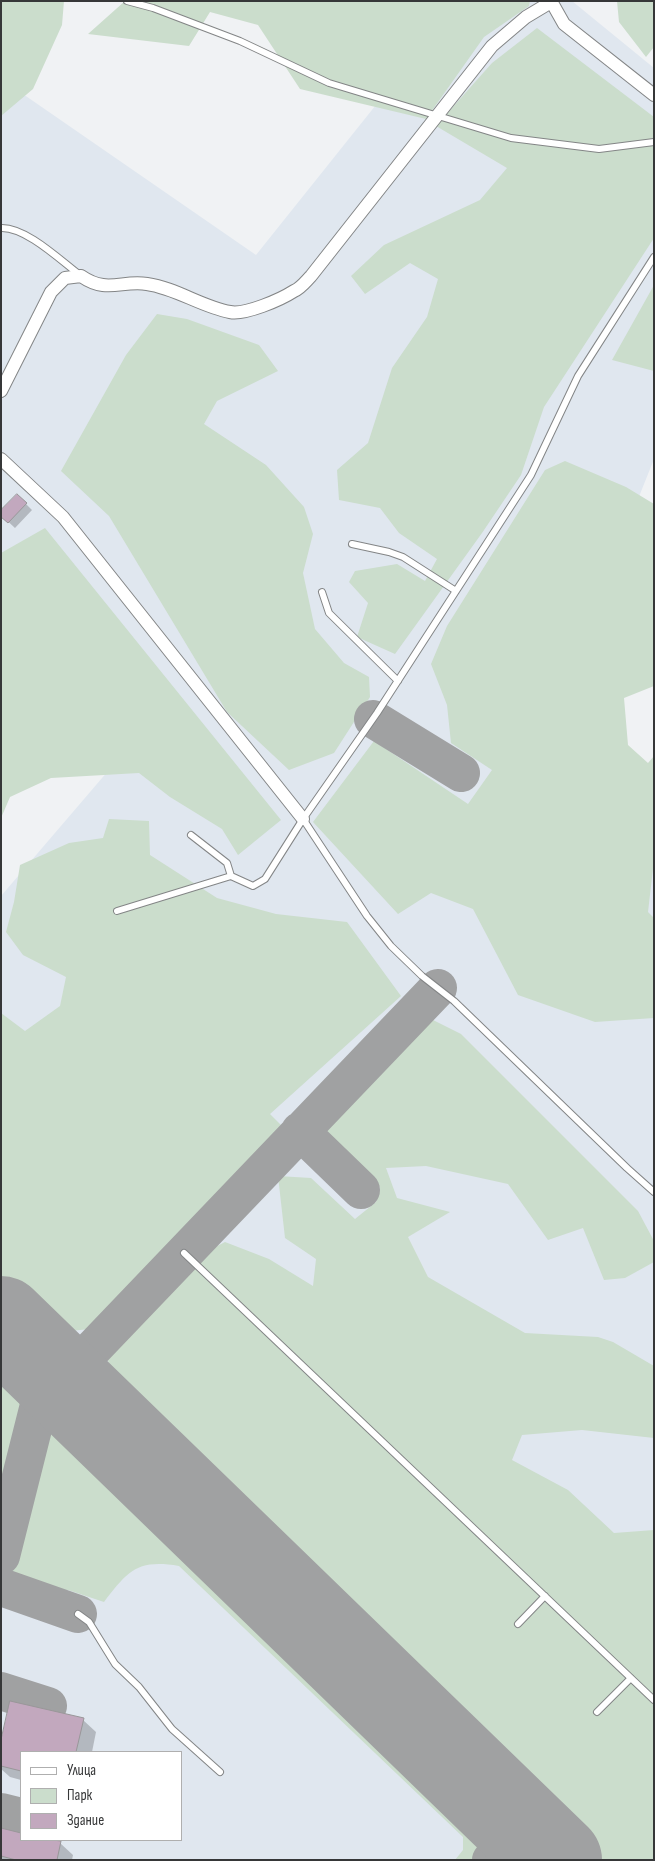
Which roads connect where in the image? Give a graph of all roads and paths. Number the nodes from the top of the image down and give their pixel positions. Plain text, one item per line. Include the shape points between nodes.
1 (127, 1) edge
2 (551, 2) edge
3 (654, 95) edge
4 (438, 114) junction
5 (654, 142) edge
6 (1, 228) edge
7 (654, 257) edge
8 (81, 276) junction
9 (1, 391) edge
10 (3, 462) edge
11 (352, 544) dead end
12 (456, 591) junction
13 (322, 592) dead end
14 (398, 681) junction
15 (303, 819) junction
16 (191, 835) dead end
17 (231, 876) junction
18 (117, 911) dead end
19 (654, 1192) edge
20 (184, 1253) dead end
21 (545, 1596) junction
22 (78, 1614) dead end
23 (518, 1624) dead end
24 (631, 1678) junction
25 (654, 1700) edge
26 (596, 1712) dead end
27 (220, 1772) dead end

1 - 4 lane via 240,41 329,83
2 - 3 street via 564,24
2 - 4 street via 526,17 492,46
4 - 5 lane via 511,138 599,149
4 - 8 street via 311,276 296,290 276,301 231,312 146,284 110,287 90,283
6 - 8 lane via 31,237
7 - 12 lane via 578,376 531,474
8 - 9 street via 65,278 52,292
10 - 15 street via 64,517
11 - 12 lane via 403,557
12 - 14 lane
13 - 14 lane via 329,613
14 - 15 lane
15 - 17 lane via 265,879 253,886
15 - 19 lane via 367,916 391,946 454,1001
16 - 17 lane via 227,863
17 - 18 lane
20 - 21 lane
21 - 23 lane
21 - 24 lane
22 - 27 lane via 90,1622 115,1664 139,1687 172,1729
24 - 25 lane
24 - 26 lane

